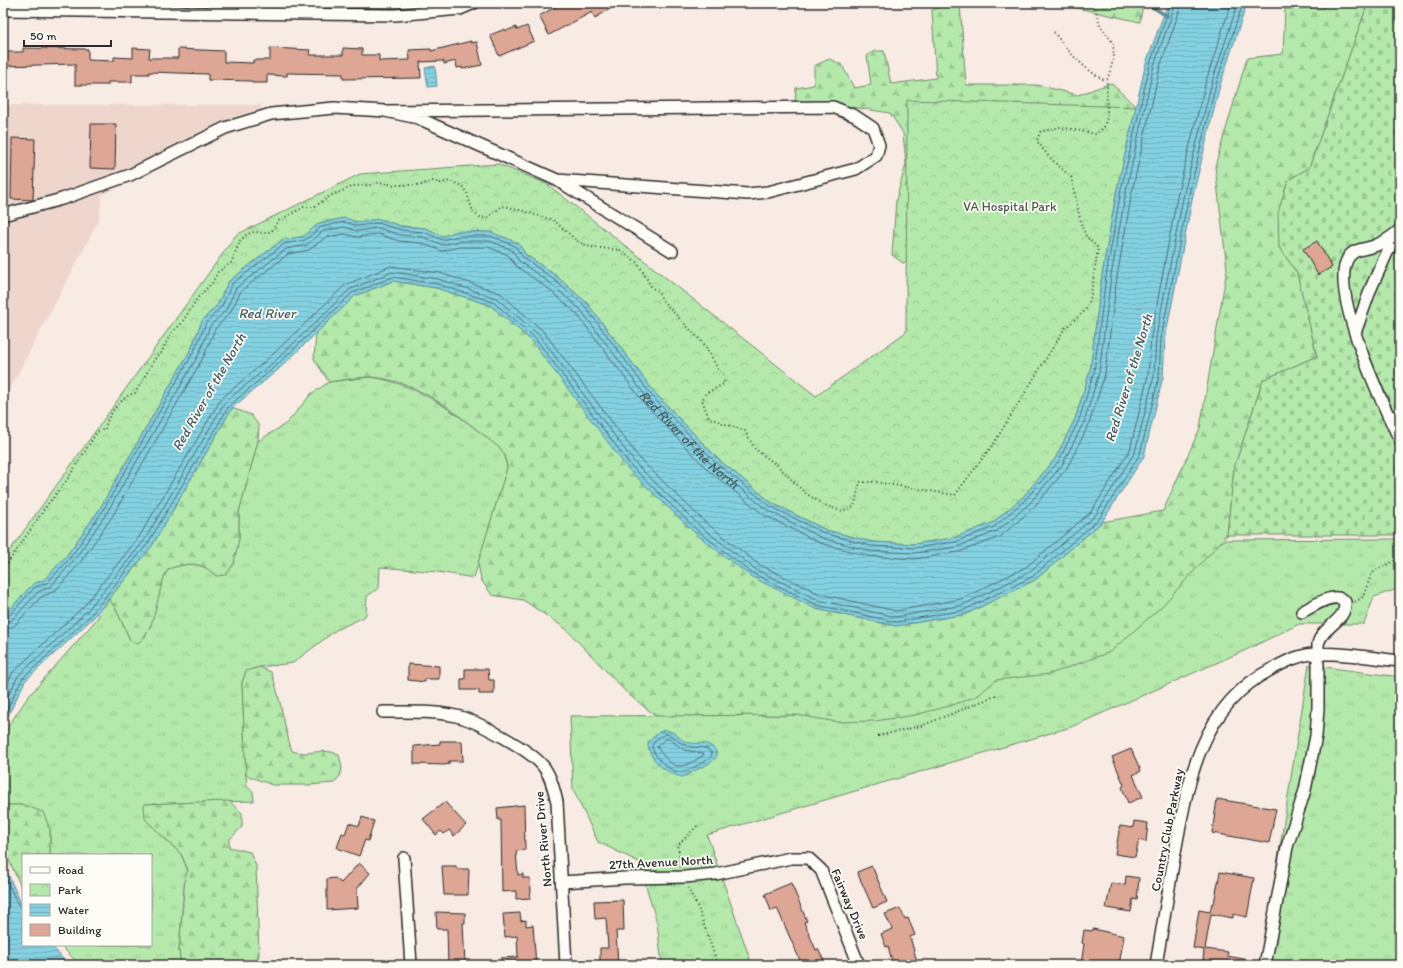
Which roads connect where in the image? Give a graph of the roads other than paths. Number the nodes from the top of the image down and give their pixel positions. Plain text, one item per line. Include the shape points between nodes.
1 (474, 3) edge
2 (84, 7) edge
3 (3, 10) edge
4 (385, 111) junction
5 (557, 180) junction
6 (3, 215) edge
7 (1398, 231) edge
8 (672, 251) dead end
9 (1356, 333) junction
10 (1388, 416) junction
11 (1400, 418) edge
12 (1400, 440) edge
13 (1302, 612) dead end
14 (1318, 654) junction
15 (1400, 661) edge
16 (383, 712) dead end
17 (404, 858) dead end
18 (808, 858) joint
19 (562, 882) junction
20 (411, 965) edge
21 (566, 965) edge
22 (859, 965) edge
23 (1156, 965) edge
24 (1265, 965) edge

1 - 2 street via 460,10 395,16
2 - 3 street
4 - 5 street via 418,118
4 - 5 street via 833,107 855,116 873,128 880,145 876,156 856,169 768,192 748,194
4 - 6 street via 334,108 271,114 225,128 130,175 62,199
5 - 8 street
7 - 9 street via 1371,288
7 - 9 street via 1374,246 1356,250 1348,258 1343,272 1344,292
9 - 10 street via 1373,383
10 - 11 street
10 - 12 street
13 - 14 street via 1329,599 1343,599 1346,606 1342,616 1320,636
14 - 15 street, Country Club Parkway
14 - 23 street, Country Club Parkway via 1285,662 1257,677 1233,696 1202,746 1191,774 1182,811
14 - 24 street via 1316,736 1305,790 1287,847
16 - 19 street, North River Drive via 458,716 478,724 528,752 543,766 552,784 556,802
17 - 20 street
18 - 19 street, 27th Avenue North via 791,858 716,874
18 - 22 street, Fairway Drive via 821,870
19 - 21 street, North River Drive

